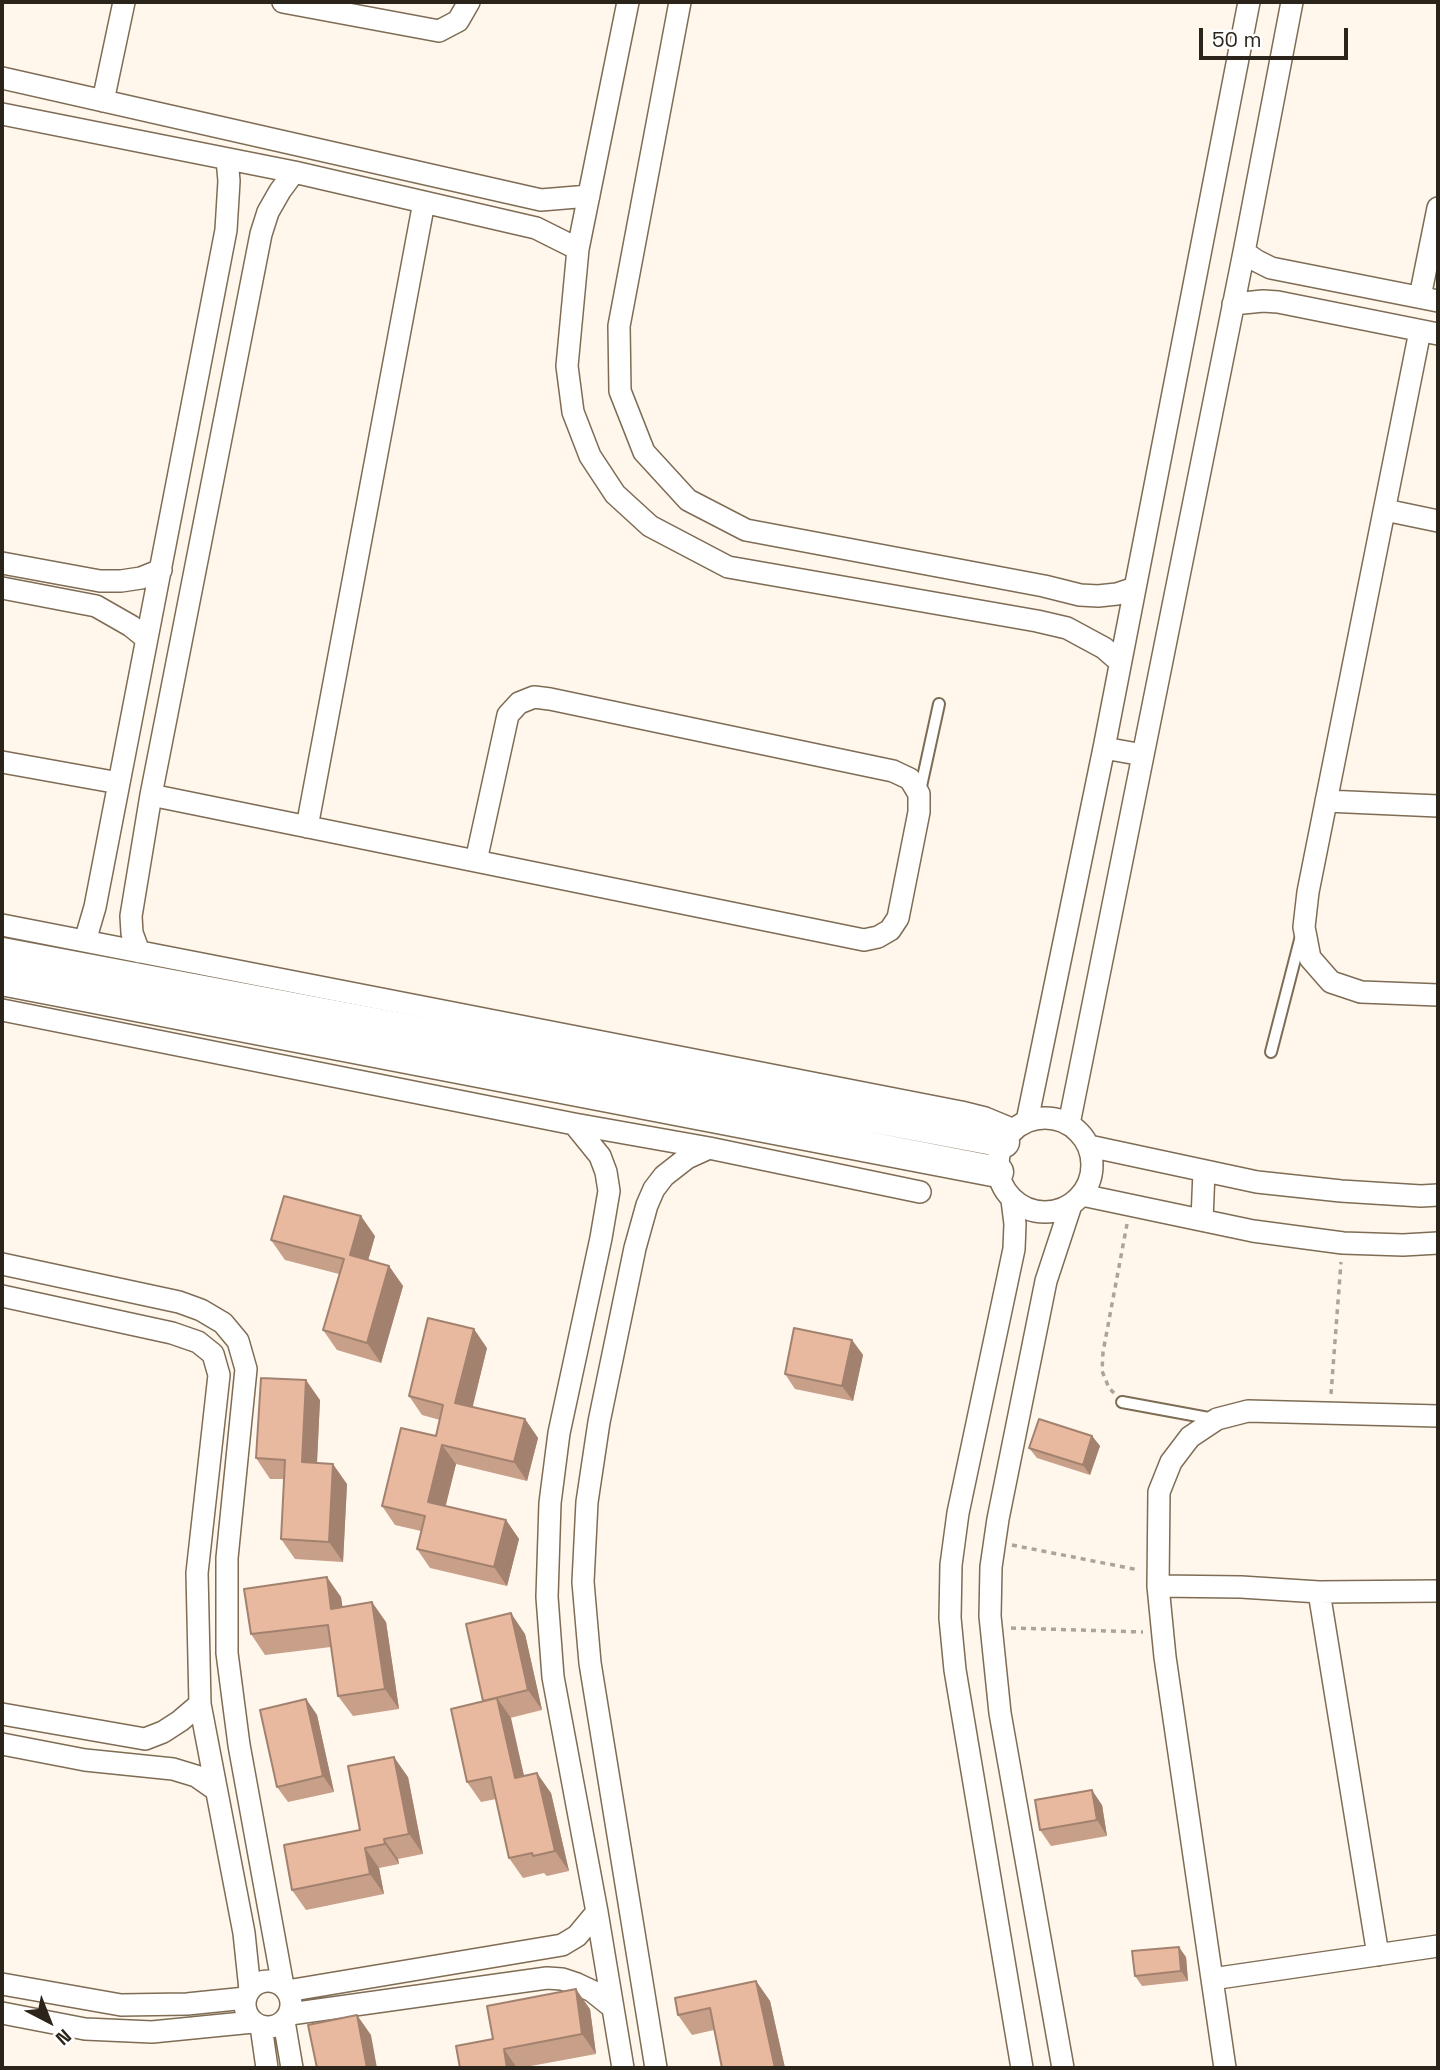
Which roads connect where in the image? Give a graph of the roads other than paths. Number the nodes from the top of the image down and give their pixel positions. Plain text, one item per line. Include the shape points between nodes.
1 (124, 2) edge
2 (290, 2) edge
3 (469, 2) edge
4 (628, 2) edge
5 (680, 2) edge
6 (1249, 2) edge
7 (1292, 2) edge
8 (2, 78) edge
9 (103, 101) junction
10 (2, 114) edge
11 (227, 159) junction
12 (295, 172) junction
13 (589, 196) junction
14 (424, 202) junction
15 (1438, 208) edge
16 (578, 249) junction
17 (1244, 252) junction
18 (1429, 299) edge
19 (1233, 304) junction
20 (1429, 333) edge
21 (1385, 510) junction
22 (1438, 521) edge
23 (2, 563) edge
24 (160, 570) junction
25 (1044, 586) junction
26 (1135, 588) junction
27 (2, 589) edge
28 (1037, 621) junction
29 (147, 639) junction
30 (1121, 662) junction
31 (939, 704) dead end
32 (1104, 748) junction
33 (1143, 755) junction
34 (2, 762) edge
35 (119, 783) junction
36 (919, 794) junction
37 (151, 795) junction
38 (1326, 801) junction
39 (1438, 806) edge
40 (307, 827) junction
41 (476, 861) junction
42 (2, 925) edge
43 (1304, 927) junction
44 (85, 941) junction
45 (139, 951) junction
46 (2, 953) edge
47 (175, 973) junction
48 (2, 980) edge
49 (1438, 995) edge
50 (2, 1010) edge
51 (1272, 1052) dead end
52 (574, 1124) junction
53 (1069, 1124) junction
54 (1015, 1131) junction
55 (1089, 1146) junction
56 (709, 1148) junction
57 (1204, 1171) junction
58 (998, 1172) junction
59 (920, 1192) dead end
60 (1438, 1195) edge
61 (1012, 1200) junction
62 (1077, 1200) junction
63 (1202, 1220) junction
64 (601, 1238) junction
65 (1438, 1243) edge
66 (635, 1248) junction
67 (2, 1264) edge
68 (2, 1296) edge
69 (1122, 1402) road end
70 (1438, 1416) edge
71 (1217, 1419) junction
72 (1158, 1580) junction
73 (1438, 1591) edge
74 (1319, 1592) junction
75 (200, 1704) junction
76 (2, 1714) edge
77 (145, 1739) junction
78 (2, 1744) edge
79 (145, 1765) junction
80 (216, 1790) junction
81 (597, 1912) junction
82 (1438, 1946) edge
83 (539, 1949) junction
84 (1378, 1955) junction
85 (541, 1979) junction
86 (1212, 1979) junction
87 (2, 1984) edge
88 (285, 1988) junction
89 (248, 1994) junction
90 (612, 2007) junction
91 (2, 2013) edge
92 (287, 2017) junction
93 (257, 2024) junction
94 (267, 2068) edge
95 (292, 2068) edge
96 (622, 2068) edge
97 (656, 2068) edge
98 (1022, 2068) edge
99 (1063, 2068) edge
100 (1226, 2068) edge

1 - 9 street
2 - 3 street via 439,31 458,21
4 - 13 street
5 - 25 street via 618,326 620,391 644,452 688,500 747,530
6 - 26 street
7 - 17 street
8 - 9 street
9 - 13 street via 541,200
10 - 11 street
11 - 12 street
11 - 24 street via 226,230
12 - 14 street
12 - 37 street via 268,212 261,234
13 - 16 street
14 - 16 street via 536,228
14 - 40 street
15 - 18 street
16 - 28 street via 567,366 573,412 590,456 615,494 650,526 729,567
17 - 18 street via 1271,268
17 - 19 street
19 - 20 street via 1278,302
19 - 33 street
20 - 21 street
21 - 22 street
21 - 38 street
23 - 24 street via 100,581 141,578
24 - 29 street
25 - 26 street via 1098,596
25 - 28 street
26 - 30 street
27 - 29 street via 96,606
28 - 30 street via 1086,637
29 - 35 street
30 - 32 street
31 - 36 lane
32 - 33 street
32 - 54 street
33 - 53 street
34 - 35 street
35 - 44 street
36 - 41 street via 898,918 890,930 864,940
36 - 41 street via 910,779 893,771 534,698 519,703 508,715
37 - 40 street
37 - 45 street via 131,916
38 - 39 street
38 - 43 street
40 - 41 street
42 - 44 street
43 - 49 street via 1310,958 1331,982 1361,992
43 - 51 lane
44 - 45 street
45 - 47 street
46 - 47 street
47 - 54 street
48 - 58 street
50 - 52 street
52 - 56 street
52 - 64 street via 600,1156 606,1172 609,1191
53 - 54 street via 1048,1118
53 - 55 street
54 - 58 street via 998,1157
55 - 57 street
55 - 62 street via 1090,1180
56 - 59 street
56 - 66 street via 664,1176 647,1205
57 - 60 street via 1341,1191
57 - 63 street
58 - 61 street
61 - 62 street via 1040,1213 1056,1212
61 - 98 street via 1014,1249 958,1513 950,1618 954,1670
62 - 63 street via 1131,1205
62 - 99 street via 1046,1281 991,1567 991,1628 1000,1713
63 - 65 street via 1343,1242
64 - 66 street via 620,1227 632,1235
64 - 81 street via 559,1433 550,1503 547,1597 553,1677
66 - 97 street via 599,1422 587,1502 583,1583 590,1662
67 - 88 street via 179,1302 223,1323 238,1341 246,1369 227,1559 228,1653 239,1745
68 - 75 street via 172,1333 198,1342 213,1354 219,1375 197,1573
69 - 71 lane
70 - 71 street via 1248,1411
71 - 72 street via 1191,1437 1171,1462 1159,1492
72 - 74 street
72 - 86 street
73 - 74 street
74 - 84 street
75 - 77 street via 163,1732
75 - 80 street
76 - 77 street
77 - 79 street via 153,1751
78 - 79 street via 85,1760
79 - 80 street via 196,1776
80 - 89 street via 244,1933
81 - 83 street via 577,1936 562,1945
81 - 90 street
82 - 84 street
83 - 85 street via 549,1964
83 - 88 street
84 - 86 street
85 - 90 street via 577,1984
85 - 92 street
86 - 100 street
87 - 89 street via 121,2005 187,2004
88 - 89 street via 263,1982
88 - 92 street via 290,1997
89 - 93 street via 245,2007
90 - 96 street
91 - 93 street via 85,2029 125,2031
92 - 93 street via 277,2025
92 - 95 street
93 - 94 street

